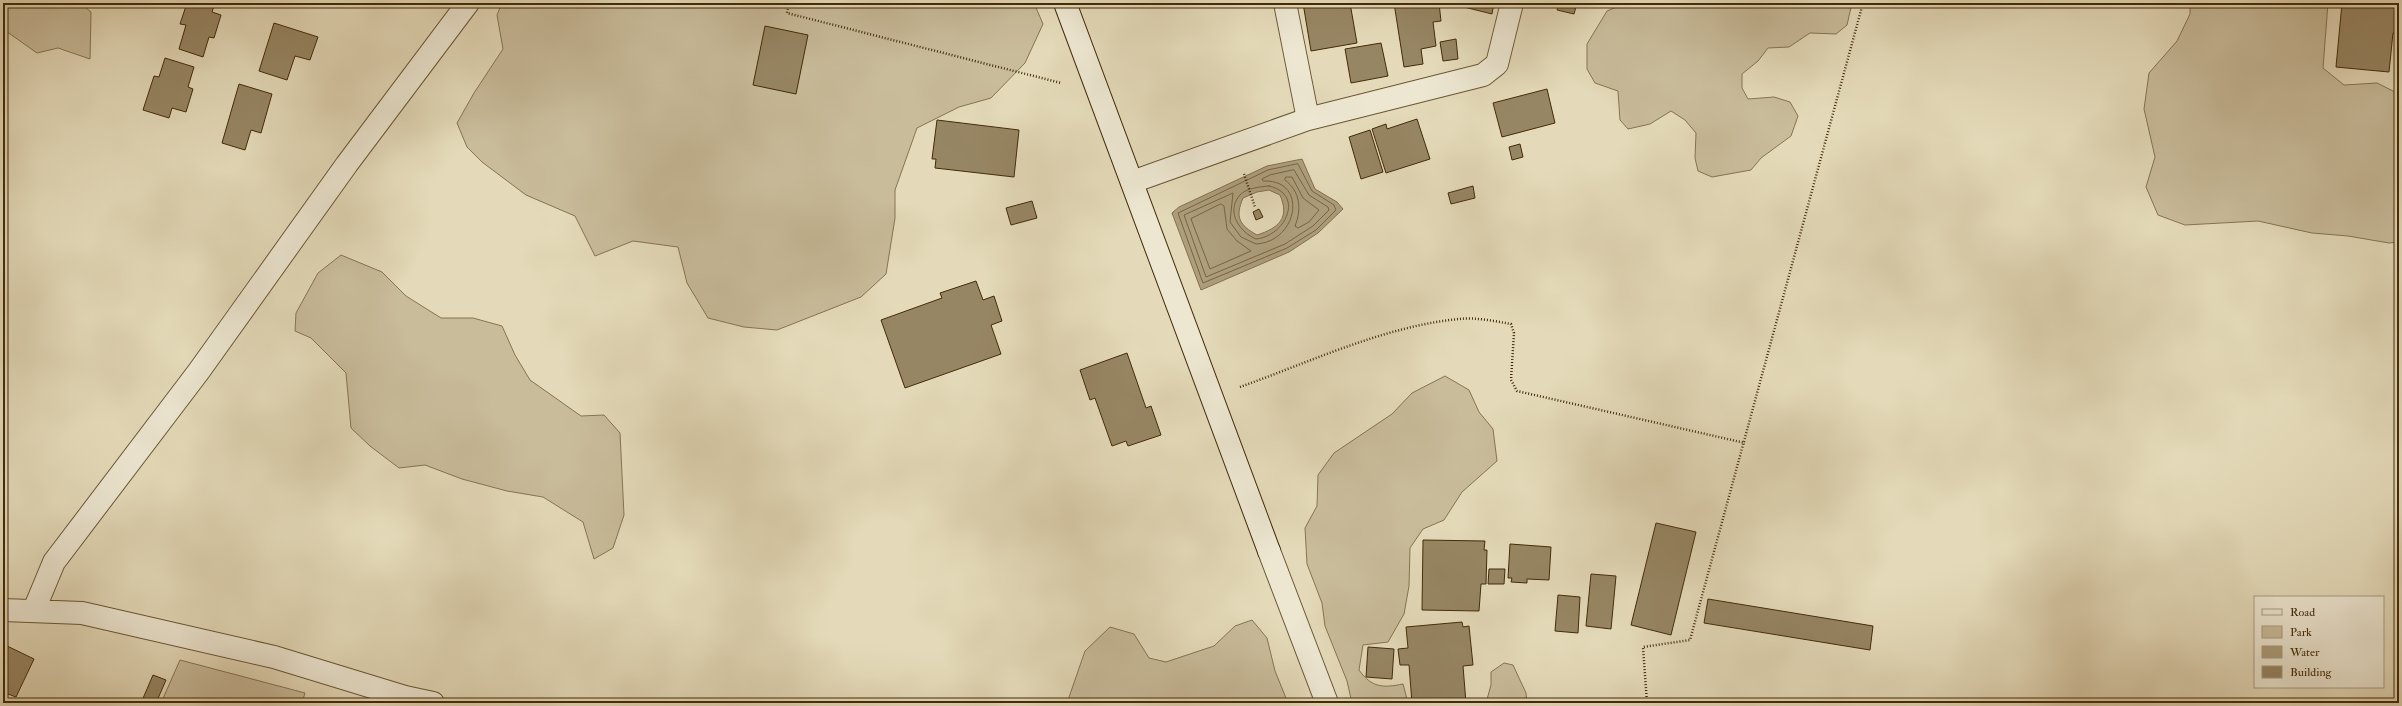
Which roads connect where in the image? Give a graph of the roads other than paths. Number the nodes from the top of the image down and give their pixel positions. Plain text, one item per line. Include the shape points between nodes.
1 (468, 3) edge
2 (1065, 3) edge
3 (1285, 3) edge
4 (1512, 3) edge
5 (1308, 119) junction
6 (1132, 182) junction
7 (3, 610) edge
8 (34, 610) junction
9 (432, 703) edge
10 (1327, 703) edge

1 - 8 street via 347,164 199,371 54,562
2 - 6 street
3 - 5 street
4 - 5 street via 1497,64 1483,75
5 - 6 street
6 - 10 street
7 - 8 street
8 - 9 street via 82,613 259,653

